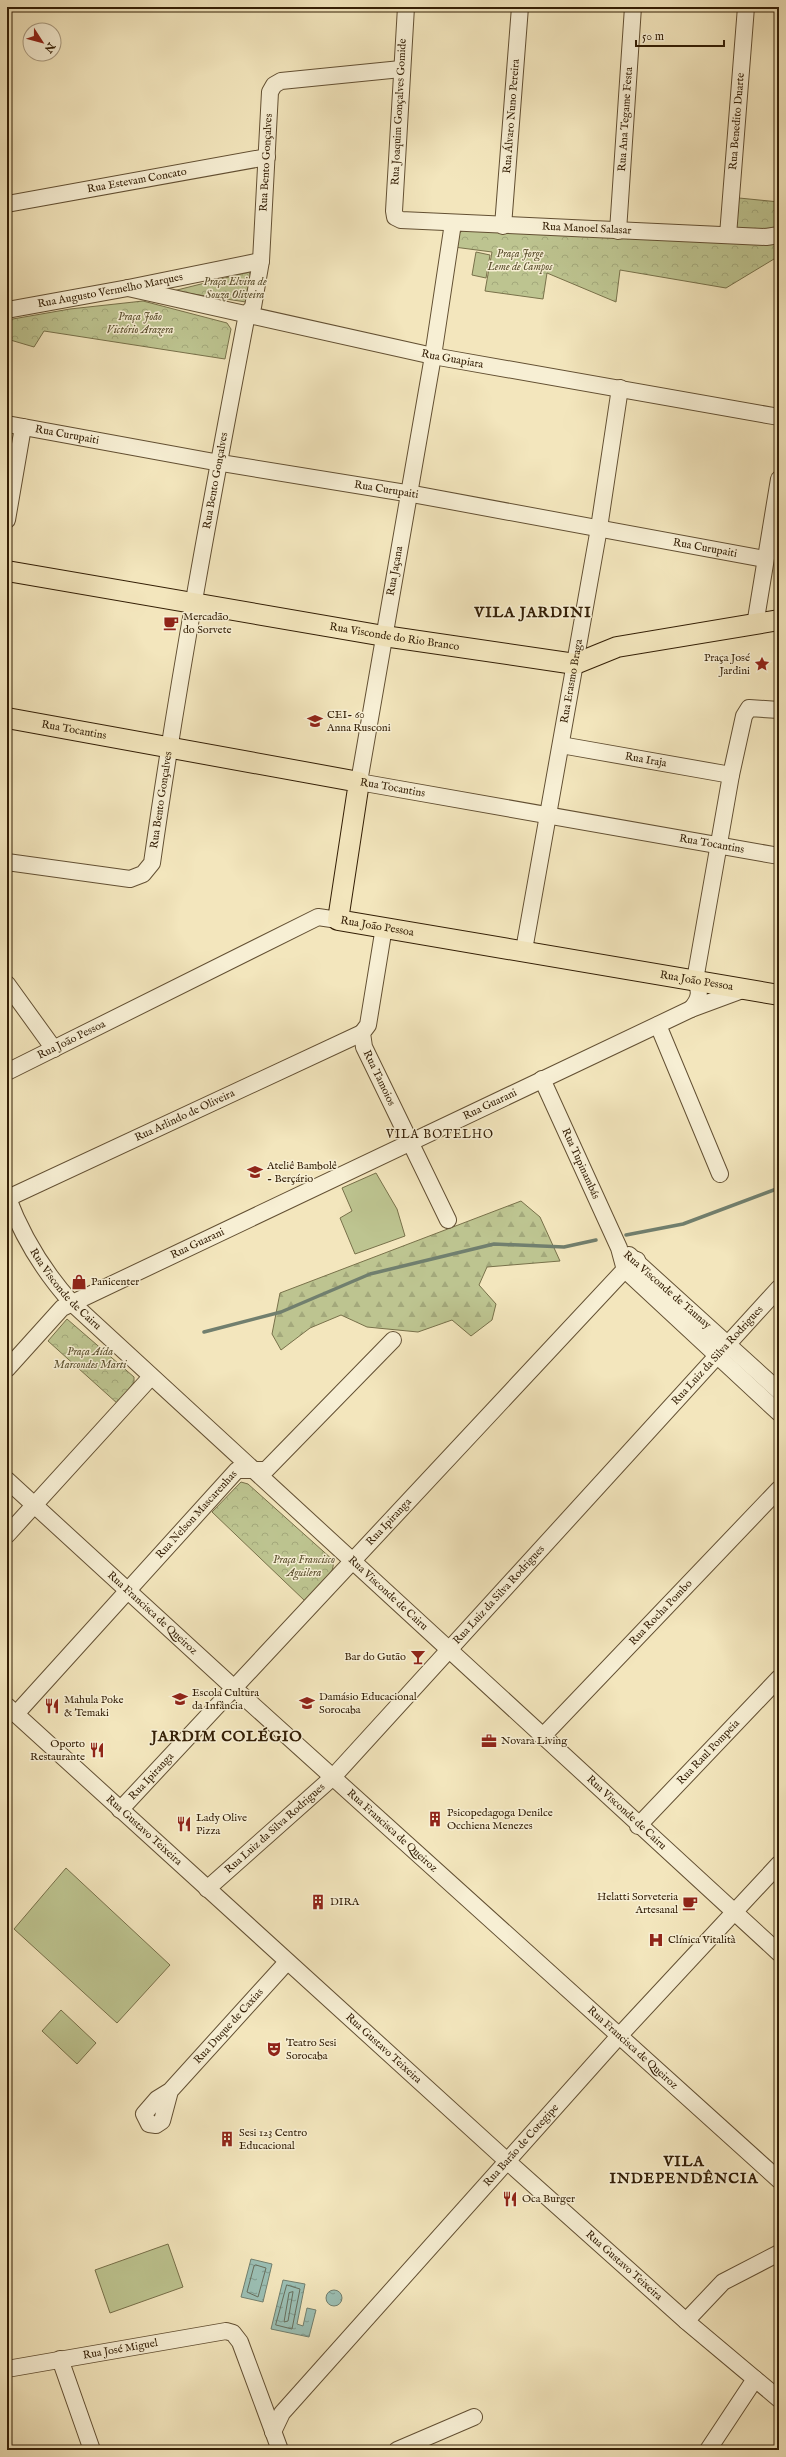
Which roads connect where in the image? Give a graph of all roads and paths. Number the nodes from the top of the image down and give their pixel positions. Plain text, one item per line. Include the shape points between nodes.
1 (406, 7) edge
2 (520, 7) edge
3 (633, 7) edge
4 (746, 7) edge
5 (401, 69) junction
6 (267, 157) junction
7 (7, 204) edge
8 (396, 217) joint
9 (453, 223) junction
10 (503, 226) junction
11 (618, 231) junction
12 (728, 235) junction
13 (779, 235) edge
14 (261, 261) junction
15 (128, 288) junction
16 (7, 310) edge
17 (247, 314) junction
18 (433, 356) junction
19 (620, 388) junction
20 (779, 417) edge
21 (15, 425) edge
22 (218, 463) junction
23 (779, 479) edge
24 (408, 494) junction
25 (7, 520) edge
26 (599, 528) junction
27 (764, 559) junction
28 (7, 571) edge
29 (195, 603) junction
30 (779, 620) edge
31 (755, 625) junction
32 (384, 636) junction
33 (575, 664) junction
34 (779, 710) edge
35 (7, 718) edge
36 (562, 745) junction
37 (168, 748) junction
38 (731, 775) junction
39 (359, 782) junction
40 (549, 814) junction
41 (718, 846) junction
42 (779, 856) edge
43 (7, 862) edge
44 (338, 920) junction
45 (384, 927) junction
46 (524, 950) junction
47 (695, 980) junction
48 (7, 984) edge
49 (745, 989) junction
50 (779, 995) edge
51 (691, 1009) junction
52 (658, 1025) junction
53 (362, 1032) junction
54 (54, 1049) junction
55 (7, 1072) edge
56 (542, 1080) junction
57 (411, 1143) junction
58 (720, 1174) dead end
59 (7, 1197) edge
60 (448, 1220) dead end
61 (619, 1248) joint
62 (631, 1265) junction
63 (779, 1288) edge
64 (72, 1303) junction
65 (393, 1340) dead end
66 (728, 1344) junction
67 (717, 1355) junction
68 (7, 1370) edge
69 (150, 1378) junction
70 (779, 1391) edge
71 (779, 1413) edge
72 (254, 1471) junction
73 (7, 1480) edge
74 (779, 1489) edge
75 (34, 1506) junction
76 (7, 1535) edge
77 (354, 1562) junction
78 (128, 1591) junction
79 (448, 1649) junction
80 (779, 1678) edge
81 (234, 1688) junction
82 (11, 1710) edge
83 (542, 1737) junction
84 (332, 1777) junction
85 (120, 1810) junction
86 (638, 1826) junction
87 (779, 1864) edge
88 (207, 1889) junction
89 (735, 1912) junction
90 (779, 1953) edge
91 (287, 1962) junction
92 (620, 2036) junction
93 (170, 2091) dead end
94 (506, 2161) junction
95 (779, 2180) edge
96 (779, 2253) edge
97 (779, 2260) edge
98 (757, 2262) junction
99 (686, 2321) junction
100 (60, 2359) junction
101 (7, 2369) edge
102 (759, 2383) junction
103 (779, 2399) edge
104 (779, 2411) edge
105 (474, 2417) dead end
106 (273, 2432) junction
107 (92, 2450) edge
108 (280, 2450) edge
109 (397, 2450) edge
110 (708, 2450) edge

1 - 5 street, Rua Joaquim Gonçalves Gomide
2 - 10 street, Rua Álvaro Nuno Pereira
3 - 11 street, Rua Ana Tegame Festa
4 - 12 street, Rua Benedito Duarte
5 - 6 street, Rua Bento Gonçalves via 281,81 274,85 270,92
5 - 8 street, Rua Joaquim Gonçalves Gomide via 394,211
6 - 7 street, Rua Estevam Concato
6 - 14 street, Rua Bento Gonçalves
8 - 9 street, Rua Manoel Salasar via 401,220
9 - 10 street, Rua Manoel Salasar
9 - 18 street, Rua Jaçana
10 - 11 street, Rua Manoel Salasar
11 - 12 street, Rua Manoel Salasar
12 - 13 street, Rua Manoel Salasar
14 - 15 street, Rua Augusto Vermelho Marques
14 - 17 street, Rua Bento Gonçalves via 253,306
15 - 16 street, Rua Augusto Vermelho Marques
15 - 17 street, Rua Guapiara
17 - 18 street, Rua Guapiara
17 - 22 street, Rua Bento Gonçalves
18 - 19 street, Rua Guapiara
18 - 24 street, Rua Jaçana
19 - 20 street, Rua Guapiara
19 - 26 street, Rua Erasmo Braga
21 - 22 street, Rua Curupaiti
21 - 25 street
22 - 24 street, Rua Curupaiti
22 - 29 street, Rua Bento Gonçalves
23 - 27 street
24 - 26 street, Rua Curupaiti
24 - 32 street, Rua Jaçana
26 - 27 street, Rua Curupaiti
26 - 33 street, Rua Erasmo Braga
27 - 31 street
28 - 29 main road, Rua Visconde do Rio Branco
29 - 32 main road, Rua Visconde do Rio Branco
29 - 37 street, Rua Bento Gonçalves
30 - 31 main road
31 - 33 main road via 617,647
32 - 33 main road, Rua Visconde do Rio Branco
32 - 39 street, Rua Jaçana
33 - 36 street, Rua Erasmo Braga
34 - 38 street via 748,708
35 - 37 main road, Rua Tocantins
36 - 38 street, Rua Iraja
36 - 40 street, Rua Erasmo Braga
37 - 39 main road, Rua Tocantins
37 - 43 street, Rua Bento Gonçalves via 152,863 143,874 130,880
38 - 41 street
39 - 40 street, Rua Tocantins
39 - 44 main road, Rua Jaçana
40 - 41 street, Rua Tocantins
40 - 46 street, Rua Erasmo Braga
41 - 42 street, Rua Tocantins
41 - 47 street
44 - 45 main road, Rua João Pessoa
44 - 54 street, Rua João Pessoa via 318,917
45 - 46 main road, Rua João Pessoa
45 - 53 street via 368,1025
46 - 47 main road, Rua João Pessoa
47 - 49 main road, Rua João Pessoa
47 - 51 street via 699,987 699,996
48 - 54 street
49 - 50 main road, Rua João Pessoa
49 - 51 street, Rua Guarani
51 - 52 street, Rua Guarani
52 - 56 street, Rua Guarani
52 - 58 street
53 - 57 street, Rua Tamoios via 364,1047
53 - 59 street, Rua Arlindo de Oliveira
54 - 55 street, Rua João Pessoa
56 - 57 street, Rua Guarani
56 - 61 street, Rua Tupinambás
57 - 60 street, Rua Tamoios
57 - 64 street, Rua Guarani
59 - 64 street, Rua Visconde de Cairu via 32,1251 50,1279
61 - 62 street, Rua Visconde de Taunay
62 - 66 street, Rua Visconde de Taunay
62 - 67 street, Rua Visconde de Taunay
62 - 77 street, Rua Ipiranga
63 - 66 street, Rua Luiz da Silva Rodrigues
64 - 68 street, Rua Guarani via 62,1308
64 - 69 street, Rua Visconde de Cairu
65 - 72 street, Rua Nelson Mascarenhas via 266,1470
66 - 67 street, Rua Luiz da Silva Rodrigues
66 - 70 street, Rua Visconde de Taunay
67 - 71 street, Rua Visconde de Taunay
67 - 79 street, Rua Luiz da Silva Rodrigues
69 - 72 street, Rua Visconde de Cairu
69 - 75 street
72 - 77 street, Rua Visconde de Cairu
72 - 78 street, Rua Nelson Mascarenhas via 238,1470
73 - 75 street, Rua Francisca de Queiroz
74 - 83 street, Rua Rocha Pombo
75 - 76 street
75 - 78 street, Rua Francisca de Queiroz
77 - 79 street, Rua Visconde de Cairu
77 - 81 street, Rua Ipiranga
78 - 81 street, Rua Francisca de Queiroz
78 - 82 street, Rua Nelson Mascarenhas
79 - 83 street, Rua Visconde de Cairu
79 - 84 street, Rua Luiz da Silva Rodrigues
80 - 86 street, Rua Raul Pompeia
81 - 84 street, Rua Francisca de Queiroz
81 - 85 street, Rua Ipiranga
82 - 85 street, Rua Gustavo Teixeira
83 - 86 street, Rua Visconde de Cairu
84 - 88 street, Rua Luiz da Silva Rodrigues
84 - 92 street, Rua Francisca de Queiroz
85 - 88 street, Rua Gustavo Teixeira
86 - 89 street, Rua Visconde de Cairu
87 - 89 street, Rua Barão de Cotegipe
88 - 91 street, Rua Gustavo Teixeira
89 - 90 street, Rua Visconde de Cairu
89 - 92 street, Rua Barão de Cotegipe
91 - 93 street, Rua Duque de Caxias
91 - 94 street, Rua Gustavo Teixeira
92 - 94 street, Rua Barão de Cotegipe
92 - 95 street, Rua Francisca de Queiroz
94 - 99 street, Rua Gustavo Teixeira
94 - 106 street, Rua Barão de Cotegipe via 282,2413
96 - 98 street
97 - 98 street
98 - 99 street via 723,2282
99 - 102 street, Rua Gustavo Teixeira
100 - 101 street, Rua José Miguel
100 - 106 street, Rua José Miguel via 226,2331 234,2333 240,2342
100 - 107 street
102 - 103 street, Rua Gustavo Teixeira
102 - 104 street, Rua Gustavo Teixeira
102 - 110 street
105 - 109 street
106 - 108 street

